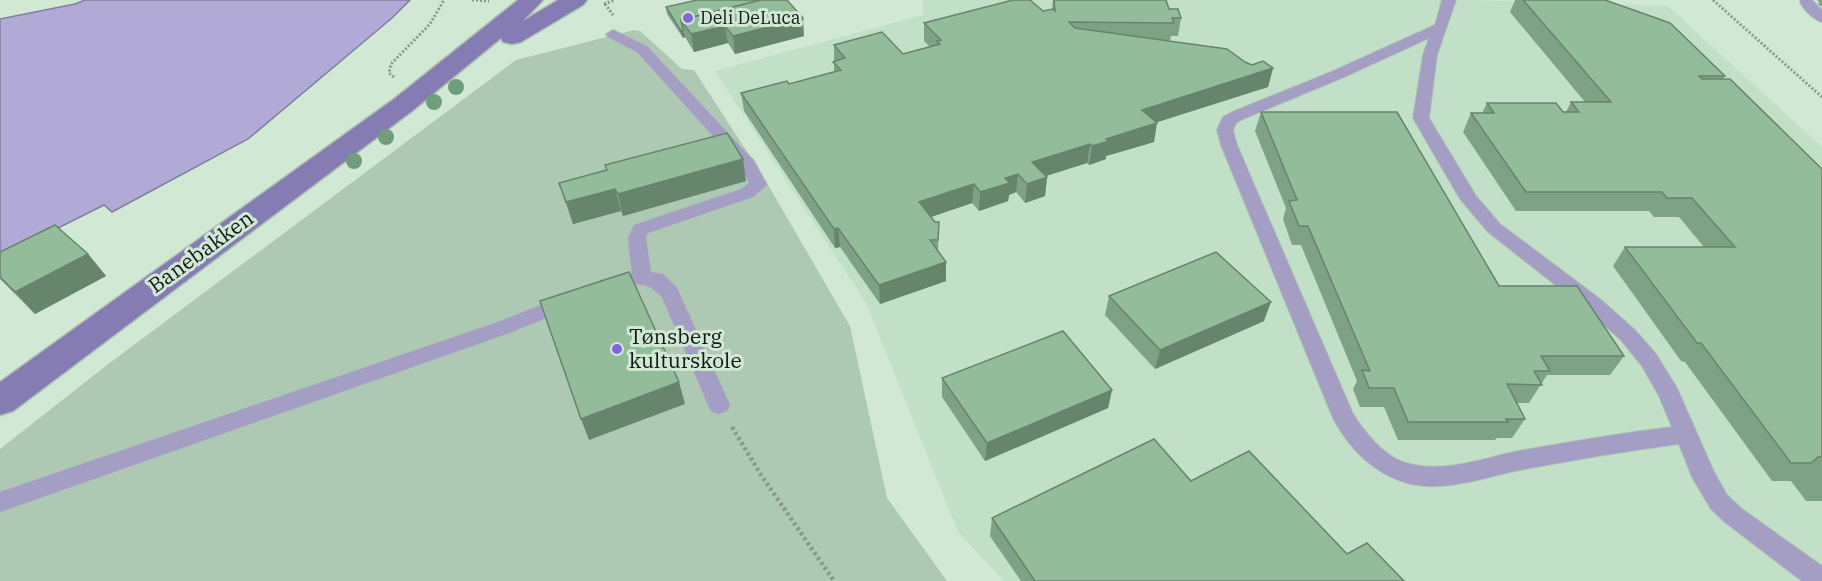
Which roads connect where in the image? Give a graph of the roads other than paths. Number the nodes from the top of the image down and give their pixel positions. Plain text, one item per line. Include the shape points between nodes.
1 (531, 0) edge
2 (575, 0) edge
3 (1449, 0) edge
4 (1806, 2) dead end
5 (1822, 18) edge
6 (1441, 27) junction
7 (613, 34) dead end
8 (401, 93) junction
9 (642, 277) junction
10 (0, 401) edge
11 (719, 405) road end
12 (1687, 435) junction
13 (0, 502) edge
14 (1822, 580) edge

1 - 8 main road, Banebakken
2 - 8 main road, Banebakken
3 - 6 lane
4 - 5 lane
6 - 12 lane via 1430,55 1420,118 1444,161 1494,228 1593,303 1628,335 1649,360
6 - 12 lane via 1382,56 1243,112 1228,120 1225,130 1356,439 1399,470 1422,476 1621,442
7 - 9 lane via 642,49 748,165 758,185 747,193 640,229 637,238
8 - 10 main road, Banebakken
9 - 11 lane via 656,279 670,293
9 - 13 lane via 606,286 505,327
12 - 14 lane via 1719,502

